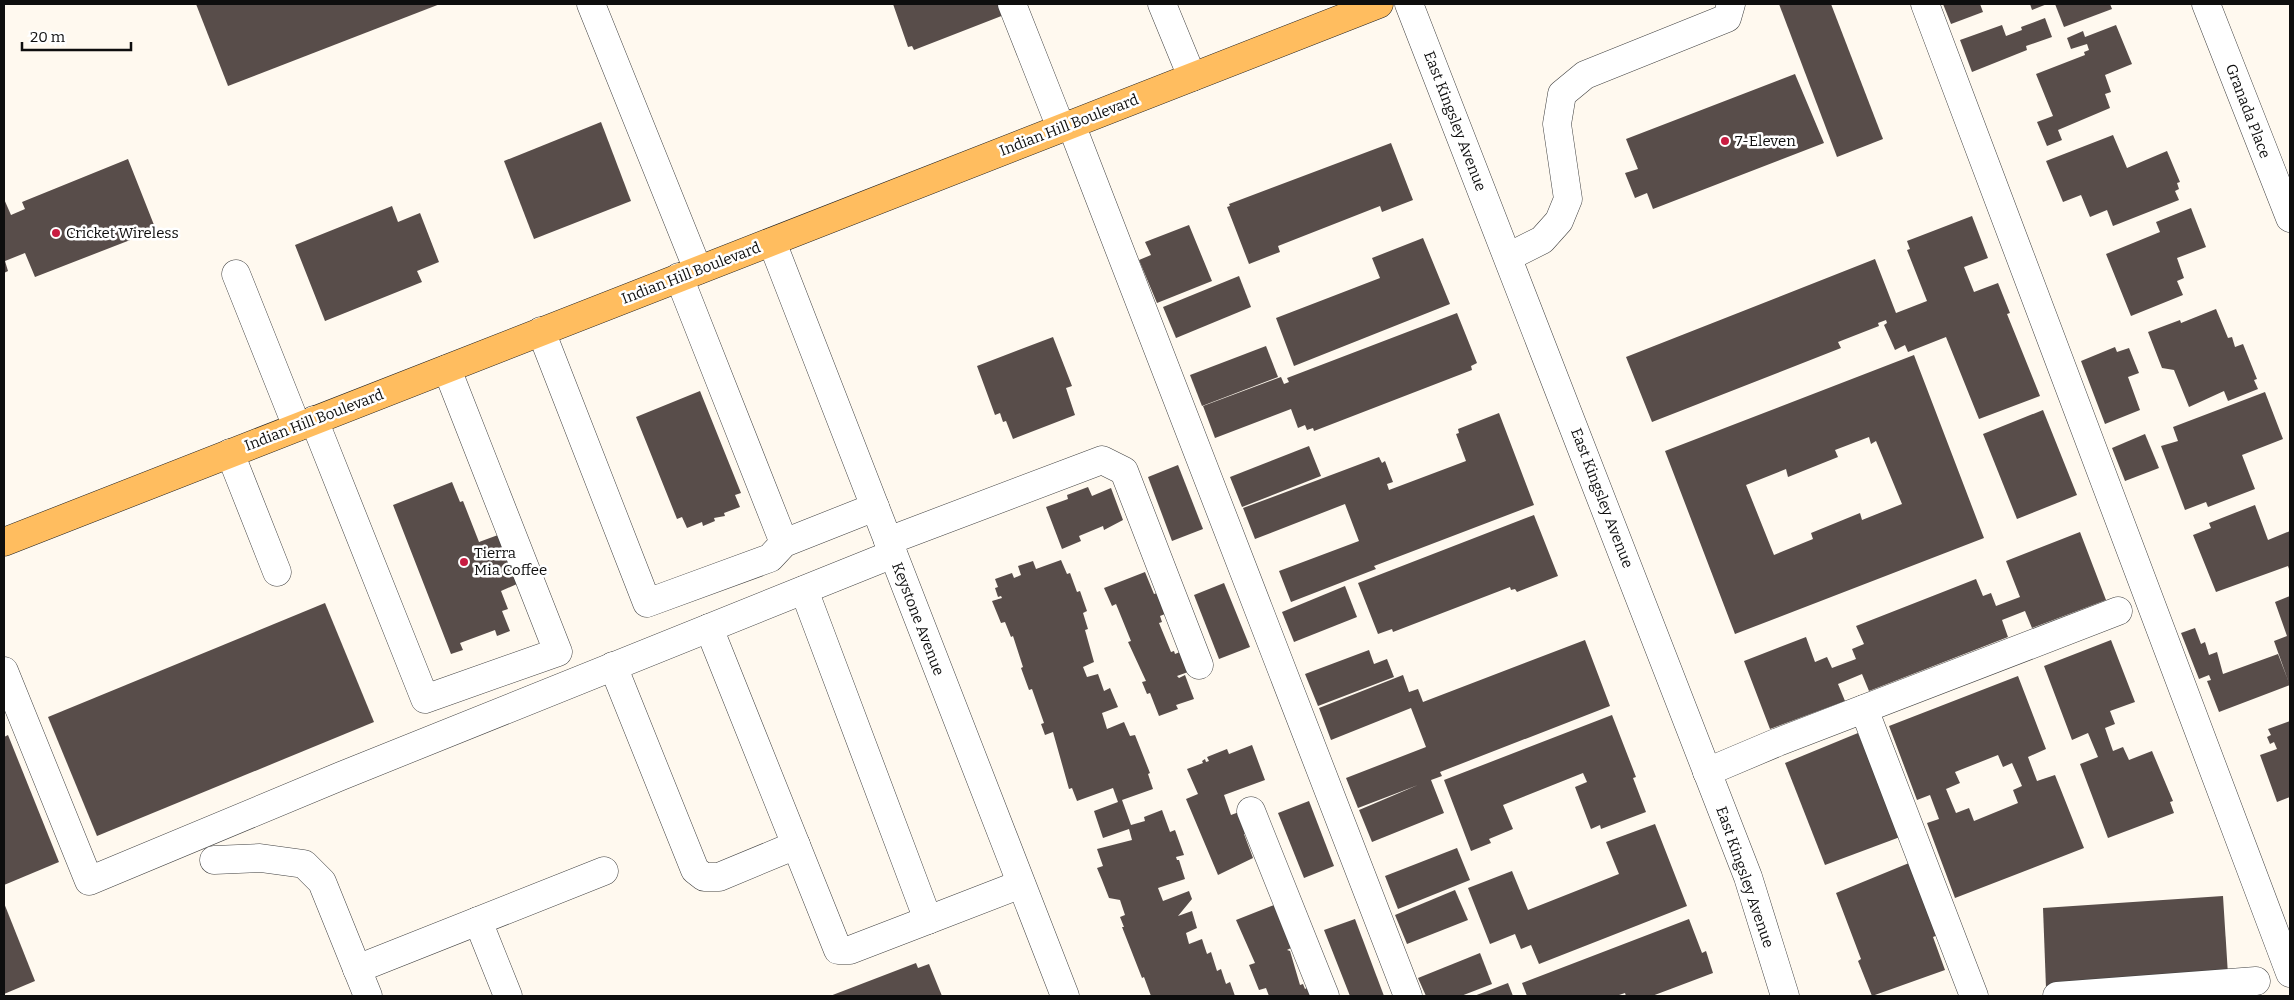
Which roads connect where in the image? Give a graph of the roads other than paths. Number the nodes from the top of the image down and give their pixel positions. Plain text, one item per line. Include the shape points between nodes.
1 (592, 4) edge
2 (1012, 4) edge
3 (1162, 4) edge
4 (1379, 4) edge
5 (1409, 4) edge
6 (1731, 4) edge
7 (1925, 4) edge
8 (2206, 4) edge
9 (1192, 77) junction
10 (1066, 126) junction
11 (2290, 218) edge
12 (772, 242) junction
13 (1508, 257) junction
14 (236, 274) dead end
15 (688, 274) junction
16 (541, 332) junction
17 (447, 369) junction
18 (306, 424) junction
19 (230, 453) junction
20 (875, 507) junction
21 (4, 542) edge
22 (784, 543) junction
23 (890, 548) junction
24 (277, 572) dead end
25 (804, 590) junction
26 (2118, 611) dead end
27 (709, 628) junction
28 (1199, 665) dead end
29 (613, 666) junction
30 (4, 671) edge
31 (1864, 708) junction
32 (1707, 772) junction
33 (1251, 811) dead end
34 (796, 846) junction
35 (214, 860) dead end
36 (604, 871) dead end
37 (1021, 884) junction
38 (928, 920) junction
39 (478, 922) junction
40 (357, 969) junction
41 (2290, 973) edge
42 (2256, 981) dead end
43 (368, 996) edge
44 (508, 996) edge
45 (1065, 996) edge
46 (1325, 996) edge
47 (1408, 996) edge
48 (1785, 996) edge
49 (1974, 996) edge
50 (2057, 996) edge

1 - 15 street
2 - 10 street
3 - 9 street
4 - 9 main road, Indian Hill Boulevard
5 - 13 street, East Kingsley Avenue
6 - 13 street via 1727,18 1585,75 1562,94 1557,124 1568,199 1559,221 1542,240
7 - 41 street
8 - 11 street, Granada Place
9 - 10 main road, Indian Hill Boulevard
10 - 12 main road, Indian Hill Boulevard
10 - 47 street
12 - 15 main road, Indian Hill Boulevard
12 - 20 street, Keystone Avenue
13 - 32 street, East Kingsley Avenue
14 - 18 street
15 - 16 main road, Indian Hill Boulevard
15 - 22 street
16 - 17 main road, Indian Hill Boulevard
16 - 22 street via 647,603 770,558
17 - 18 main road, Indian Hill Boulevard
17 - 18 street via 558,652 425,699
18 - 19 main road, Indian Hill Boulevard
19 - 21 main road, Indian Hill Boulevard
19 - 24 street
20 - 22 street
20 - 23 street, Keystone Avenue
23 - 25 street
23 - 28 street via 1102,460 1124,471
23 - 37 street, Keystone Avenue
25 - 27 street
25 - 38 street
26 - 31 street
27 - 29 street
27 - 34 street
29 - 30 street via 89,881
29 - 34 street via 695,870 704,878 719,877
31 - 32 street
31 - 49 street
32 - 48 street, East Kingsley Avenue via 1748,878
33 - 46 street
34 - 38 street via 838,950 850,950
35 - 40 street via 260,858 304,864 322,882
36 - 39 street
37 - 38 street
37 - 45 street, Keystone Avenue
39 - 40 street
39 - 44 street
40 - 43 street
42 - 50 street

